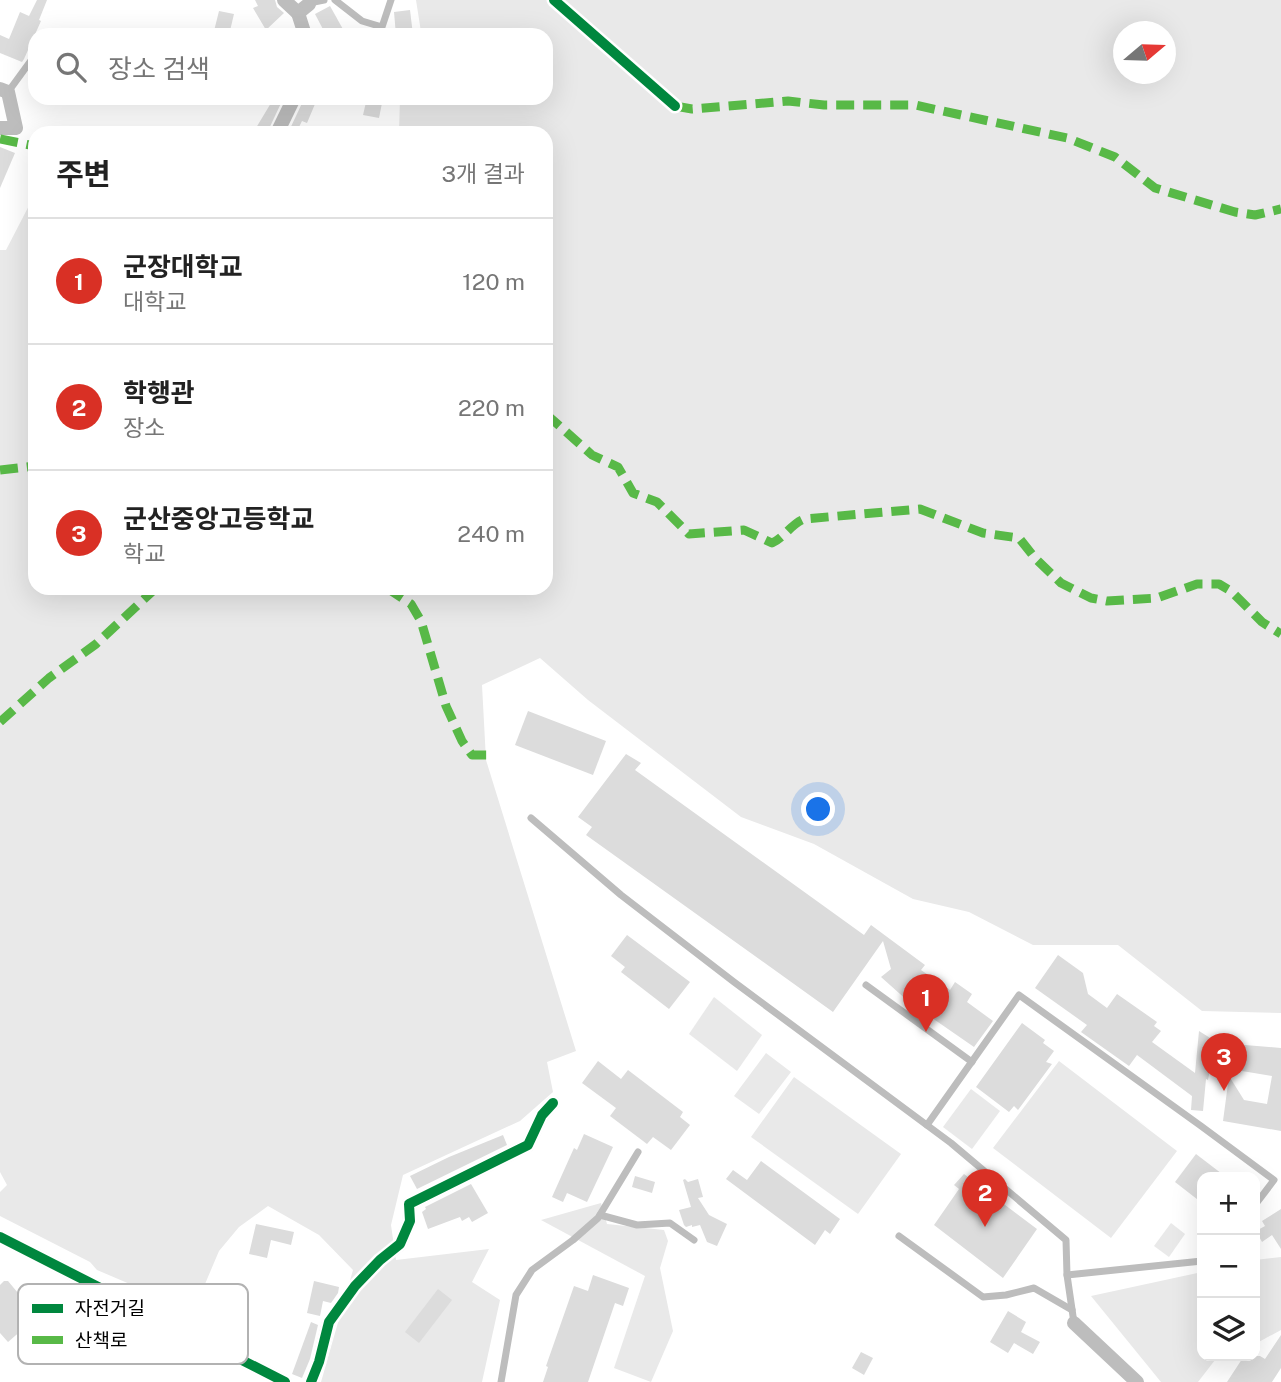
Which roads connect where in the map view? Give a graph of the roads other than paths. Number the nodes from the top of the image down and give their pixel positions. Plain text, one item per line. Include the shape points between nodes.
1 (284, 0) edge
2 (324, 0) edge
3 (335, 0) edge
4 (391, 0) edge
5 (554, 0) edge
6 (305, 5) edge
7 (306, 28) edge
8 (28, 63) edge
9 (4, 91) edge
10 (290, 105) edge
11 (675, 106) dead end
12 (280, 126) edge
13 (0, 128) edge
14 (531, 818) dead end
15 (866, 985) dead end
16 (972, 1062) junction
17 (553, 1103) dead end
18 (927, 1125) junction
19 (638, 1152) dead end
20 (1260, 1198) edge
21 (600, 1215) junction
22 (899, 1236) dead end
23 (0, 1237) edge
24 (694, 1240) dead end
25 (1197, 1262) edge
26 (1067, 1275) junction
27 (92, 1284) edge
28 (1073, 1317) junction
29 (248, 1363) edge
30 (285, 1382) edge
31 (311, 1382) edge
32 (501, 1382) edge
33 (1137, 1382) edge

1 - 6 street
2 - 6 lane
3 - 4 lane via 362,21 382,27
5 - 11 street
6 - 7 street
8 - 9 lane
9 - 13 street via 16,128
10 - 12 street
14 - 18 lane via 621,895
15 - 16 lane
16 - 18 lane
16 - 20 lane via 1019,995 1274,1180
17 - 31 street via 528,1145 409,1204 410,1221 400,1244 355,1286 329,1322
18 - 26 lane via 1066,1240
19 - 21 lane
21 - 24 lane via 637,1225 670,1223
21 - 32 lane via 532,1270 516,1295
22 - 28 lane via 983,1297 1034,1288
23 - 27 street
25 - 26 lane
26 - 28 lane
28 - 33 street
29 - 30 street

